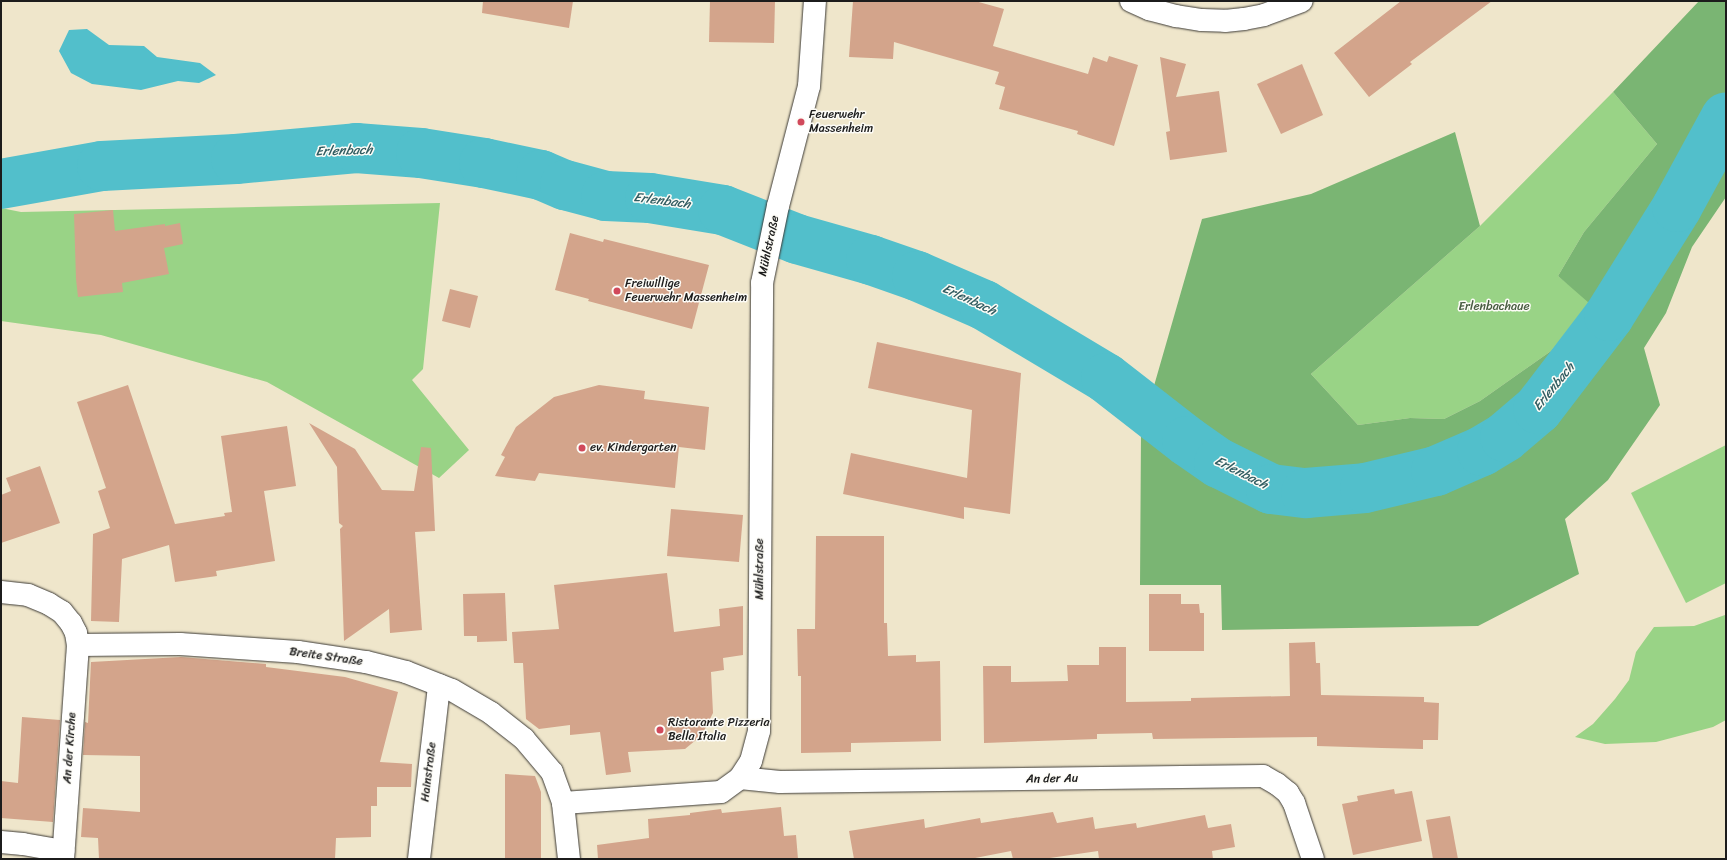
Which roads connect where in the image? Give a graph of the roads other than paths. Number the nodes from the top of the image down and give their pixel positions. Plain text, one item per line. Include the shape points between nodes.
1 (815, 1) edge
2 (1131, 1) edge
3 (1302, 1) edge
4 (1, 592) edge
5 (78, 644) junction
6 (439, 684) junction
7 (740, 778) junction
8 (563, 803) junction
9 (1, 842) edge
10 (63, 855) edge
11 (419, 859) edge
12 (569, 859) edge
13 (1313, 859) edge

1 - 7 street, Mühlstraße via 809,86 766,255 762,283 759,732 751,761
2 - 3 street via 1176,16 1225,21 1264,15
4 - 5 street via 28,595 62,612 71,623
5 - 6 street, Breite Straße via 180,644 298,652 366,662
5 - 10 street, An der Kirche
6 - 8 street, Breite Straße via 491,713 524,739 552,772
6 - 11 street, Hainstraße
7 - 8 street, Mühlstraße via 720,792
7 - 13 street, An der Au via 780,782 1263,776 1288,793 1294,803
8 - 12 street, Breite Straße
9 - 10 street, An der Kirche via 23,844

